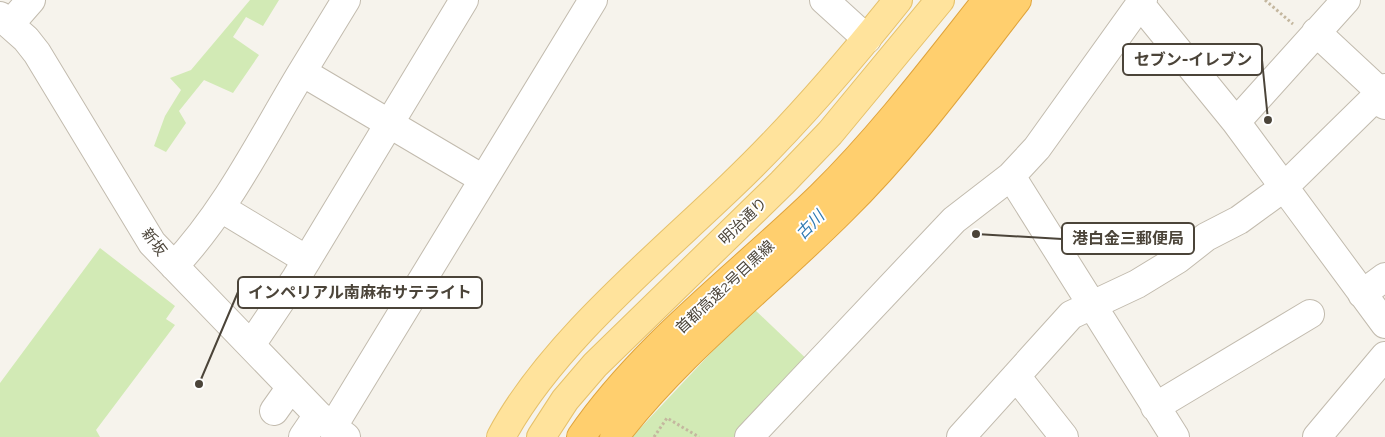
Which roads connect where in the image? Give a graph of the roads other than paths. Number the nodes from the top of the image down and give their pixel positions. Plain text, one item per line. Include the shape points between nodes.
1 (31, 0) edge
2 (346, 0) edge
3 (464, 0) edge
4 (593, 0) edge
5 (824, 0) edge
6 (898, 0) edge
7 (940, 0) edge
8 (987, 0) edge
9 (1017, 0) edge
10 (1346, 0) edge
11 (1142, 2) edge
12 (5, 20) edge
13 (1313, 35) junction
14 (867, 39) junction
15 (302, 72) junction
16 (1382, 96) edge
17 (389, 122) junction
18 (1236, 122) junction
19 (1012, 176) junction
20 (484, 179) junction
21 (1283, 188) junction
22 (220, 208) junction
23 (307, 260) junction
24 (174, 266) junction
25 (1385, 277) edge
26 (1362, 294) junction
27 (1093, 304) junction
28 (1310, 314) dead end
29 (1385, 324) edge
30 (251, 345) junction
31 (1385, 356) edge
32 (1016, 376) junction
33 (663, 379) junction
34 (291, 387) junction
35 (618, 390) junction
36 (1155, 407) junction
37 (274, 411) dead end
38 (332, 426) edge
39 (966, 435) edge
40 (303, 437) edge
41 (500, 437) edge
42 (541, 437) edge
43 (572, 437) edge
44 (581, 437) edge
45 (614, 437) edge
46 (623, 437) edge
47 (749, 437) edge
48 (1064, 437) edge
49 (1175, 437) edge
50 (1317, 437) edge

1 - 12 street
2 - 15 street
3 - 17 street
4 - 20 street
5 - 14 street
6 - 14 main road
7 - 42 main road, 明治通り via 823,140 595,364 565,400
8 - 35 highway, 首都高速2号目黒線 via 841,175
9 - 33 highway, 首都高速2号目黒線 via 905,140 844,208
10 - 13 street
11 - 18 street
11 - 19 street via 1037,148
12 - 24 street, 新坂 via 32,46 152,243
13 - 16 street
13 - 18 street
14 - 41 main road via 777,141 600,312 559,356 530,391
15 - 17 street
15 - 22 street
16 - 21 street
17 - 20 street
17 - 23 street
18 - 21 street
19 - 27 street
19 - 47 street via 954,220
20 - 38 street
21 - 26 street
21 - 27 street via 1178,260
22 - 23 street
22 - 24 street via 199,240
23 - 30 street
24 - 30 street, 新坂
25 - 26 street
26 - 29 street
27 - 32 street via 1071,315
27 - 36 street
28 - 36 street
30 - 34 street, 新坂
31 - 50 street
32 - 39 street
32 - 48 street
33 - 45 highway, 首都高速2号目黒線
33 - 46 highway
34 - 37 street
34 - 38 street, 新坂
35 - 43 highway
35 - 44 highway, 首都高速2号目黒線
36 - 49 street
38 - 40 street

